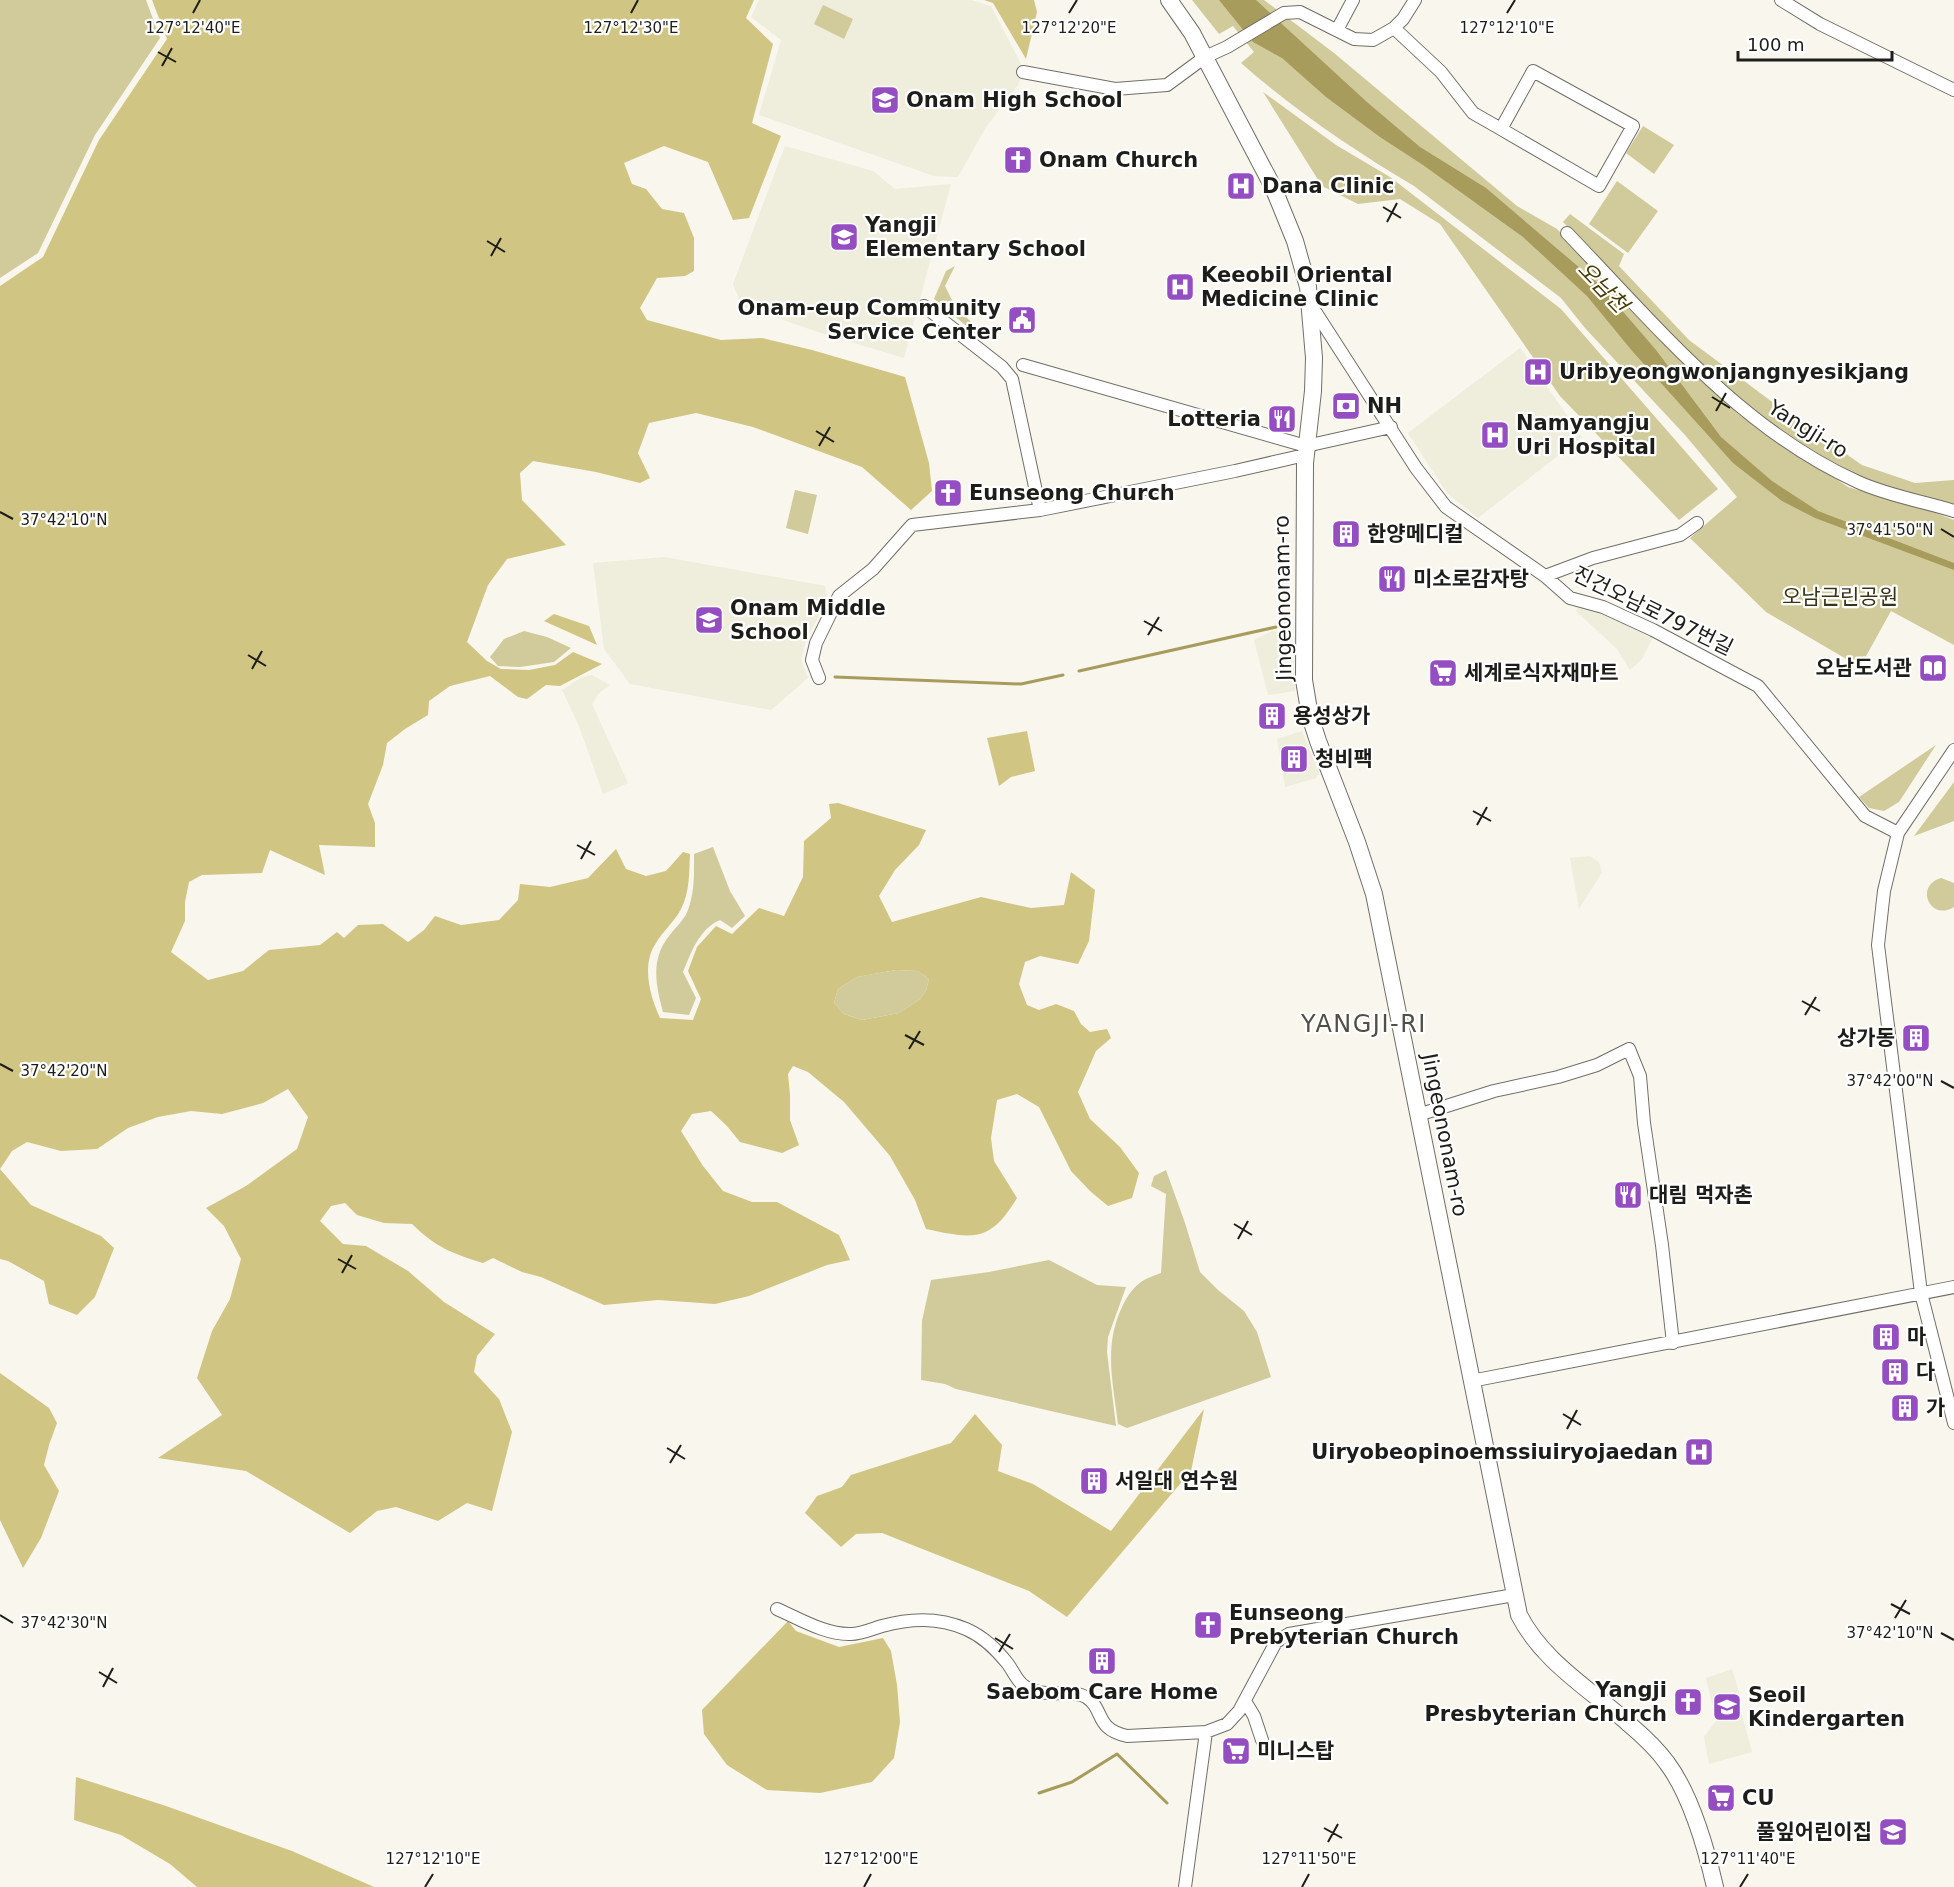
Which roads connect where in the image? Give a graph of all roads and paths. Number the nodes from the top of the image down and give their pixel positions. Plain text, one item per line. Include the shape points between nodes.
1 (1169, 0) edge
2 (1353, 0) edge
3 (1415, 0) edge
4 (1781, 0) edge
5 (1394, 28) junction
6 (1337, 30) junction
7 (1205, 57) junction
8 (1023, 72) dead end
9 (1954, 90) edge
10 (1501, 129) junction
11 (1567, 233) dead end
12 (1310, 304) junction
13 (924, 306) dead end
14 (1023, 365) dead end
15 (1391, 427) junction
16 (1306, 450) junction
17 (1040, 510) junction
18 (1954, 511) edge
19 (1698, 523) dead end
20 (1545, 576) junction
21 (819, 678) dead end
22 (1954, 750) edge
23 (1898, 833) junction
24 (1418, 1115) junction
25 (1954, 1287) edge
26 (1921, 1293) junction
27 (1673, 1342) junction
28 (1471, 1381) junction
29 (1954, 1423) edge
30 (1514, 1595) junction
31 (777, 1609) dead end
32 (1245, 1701) junction
33 (1206, 1732) junction
34 (1262, 1740) dead end
35 (1185, 1887) edge
36 (1715, 1887) edge

1 - 7 main road, Jingeononam-ro
2 - 6 street
3 - 5 street
4 - 9 street via 1820,24
5 - 6 street via 1373,40 1354,39
5 - 10 street via 1441,72 1473,113
6 - 7 street via 1300,12 1284,13
7 - 8 street via 1167,85 1147,87 1115,89
7 - 12 main road, Jingeononam-ro via 1273,187 1295,241
10 - 10 street via 1599,186 1633,126 1533,71
11 - 18 street, Yangji-ro via 1701,371 1788,443 1858,482
12 - 15 street, 진건오남로797번길
12 - 16 main road, Jingeononam-ro via 1314,358
13 - 17 street via 1012,379
14 - 16 street
15 - 16 street
15 - 20 street, 진건오남로797번길 via 1446,507
16 - 17 street via 1224,473
16 - 24 main road, Jingeononam-ro via 1303,644 1310,716 1374,894
17 - 21 street via 912,525 873,569 839,596 816,643 812,660
19 - 20 street via 1680,535 1593,558
20 - 23 street, 진건오남로797번길 via 1570,598 1603,607 1653,630 1758,686 1865,816
22 - 23 street
23 - 26 street via 1884,891 1878,945
24 - 27 street via 1597,1065 1629,1049 1640,1076
24 - 28 main road, Jingeononam-ro
25 - 26 street
26 - 27 street
26 - 29 street
27 - 28 street
28 - 30 main road, Jingeononam-ro
30 - 32 street via 1289,1634 1271,1649
30 - 36 main road, Jingeononam-ro via 1519,1615 1536,1644 1629,1724 1667,1763 1690,1806
31 - 33 street via 835,1633 852,1635 900,1621 946,1622 989,1642 1023,1685 1044,1694 1079,1694 1087,1698 1101,1721 1117,1734
32 - 33 street via 1227,1724
32 - 34 street
33 - 35 street

